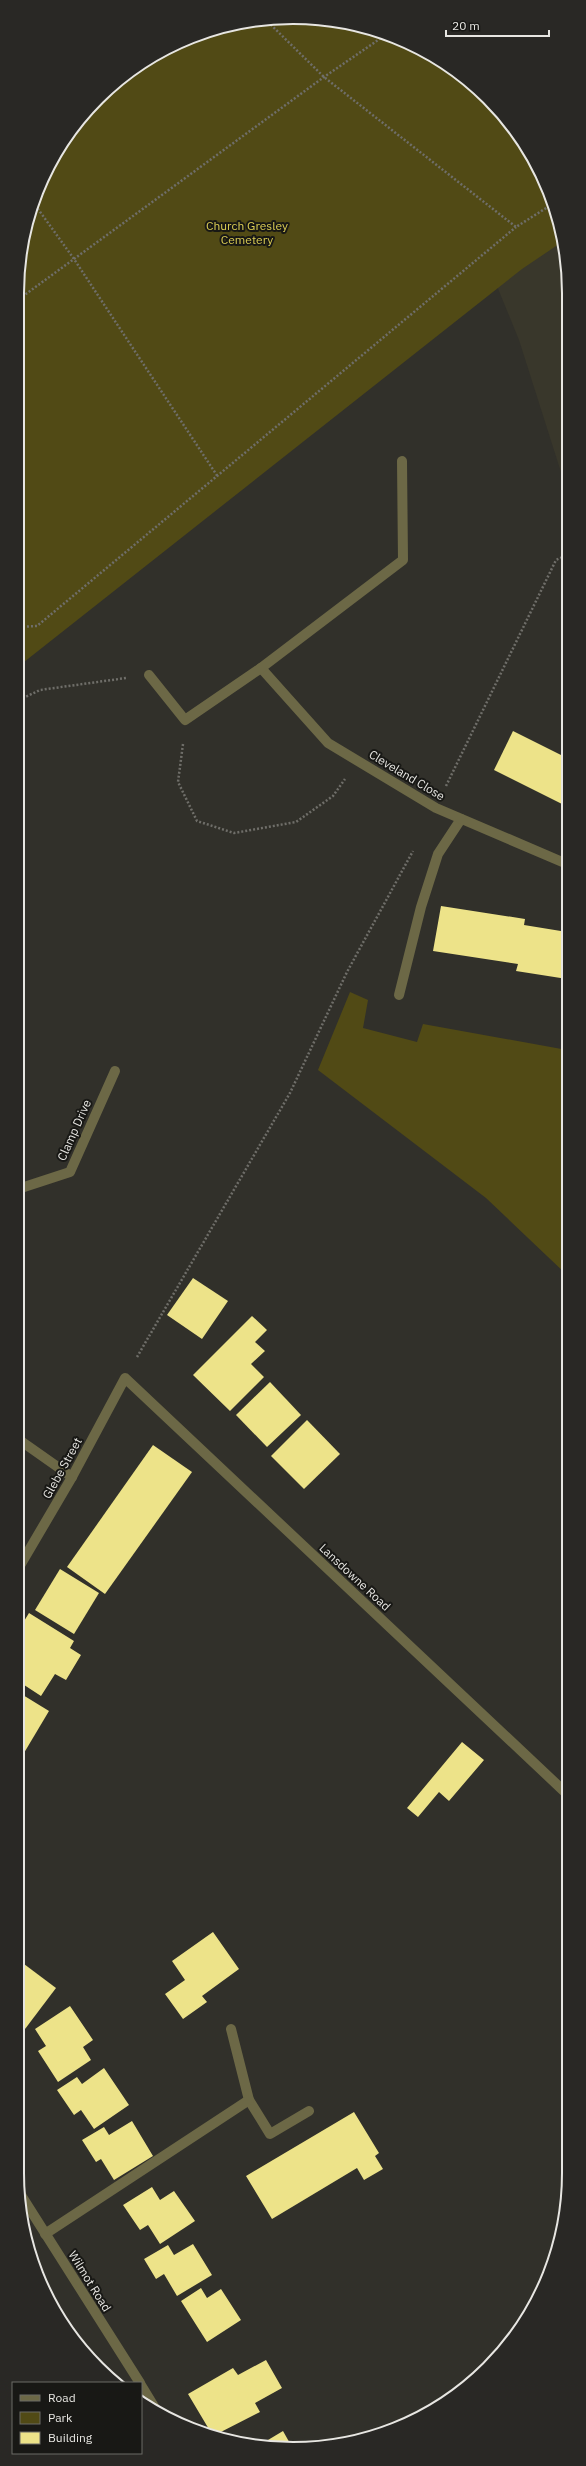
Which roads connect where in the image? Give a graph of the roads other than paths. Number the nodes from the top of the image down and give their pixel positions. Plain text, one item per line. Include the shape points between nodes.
1 (402, 461) dead end
2 (261, 668) junction
3 (149, 676) road end
4 (462, 819) junction
5 (562, 862) edge
6 (399, 995) dead end
7 (115, 1071) dead end
8 (24, 1186) edge
9 (125, 1378) joint
10 (24, 1443) edge
11 (72, 1478) junction
12 (24, 1558) edge
13 (562, 1789) edge
14 (231, 2029) dead end
15 (249, 2100) junction
16 (310, 2111) dead end
17 (26, 2203) edge
18 (45, 2234) junction
19 (139, 2382) edge
20 (142, 2387) edge
21 (151, 2401) edge

1 - 2 street via 404,560
2 - 3 street via 186,720
2 - 4 street, Cleveland Close via 328,743 436,808
4 - 5 street, Cleveland Close
4 - 6 street via 438,854 421,907
7 - 8 street, Clamp Drive via 70,1172
9 - 11 street, Glebe Street
9 - 13 street, Lansdowne Road
10 - 11 street
11 - 12 street, Glebe Street
14 - 15 street
15 - 16 street via 270,2134
15 - 18 street
17 - 18 street, Wilmot Road
18 - 19 street, Wilmot Road
20 - 21 street, Wilmot Road

